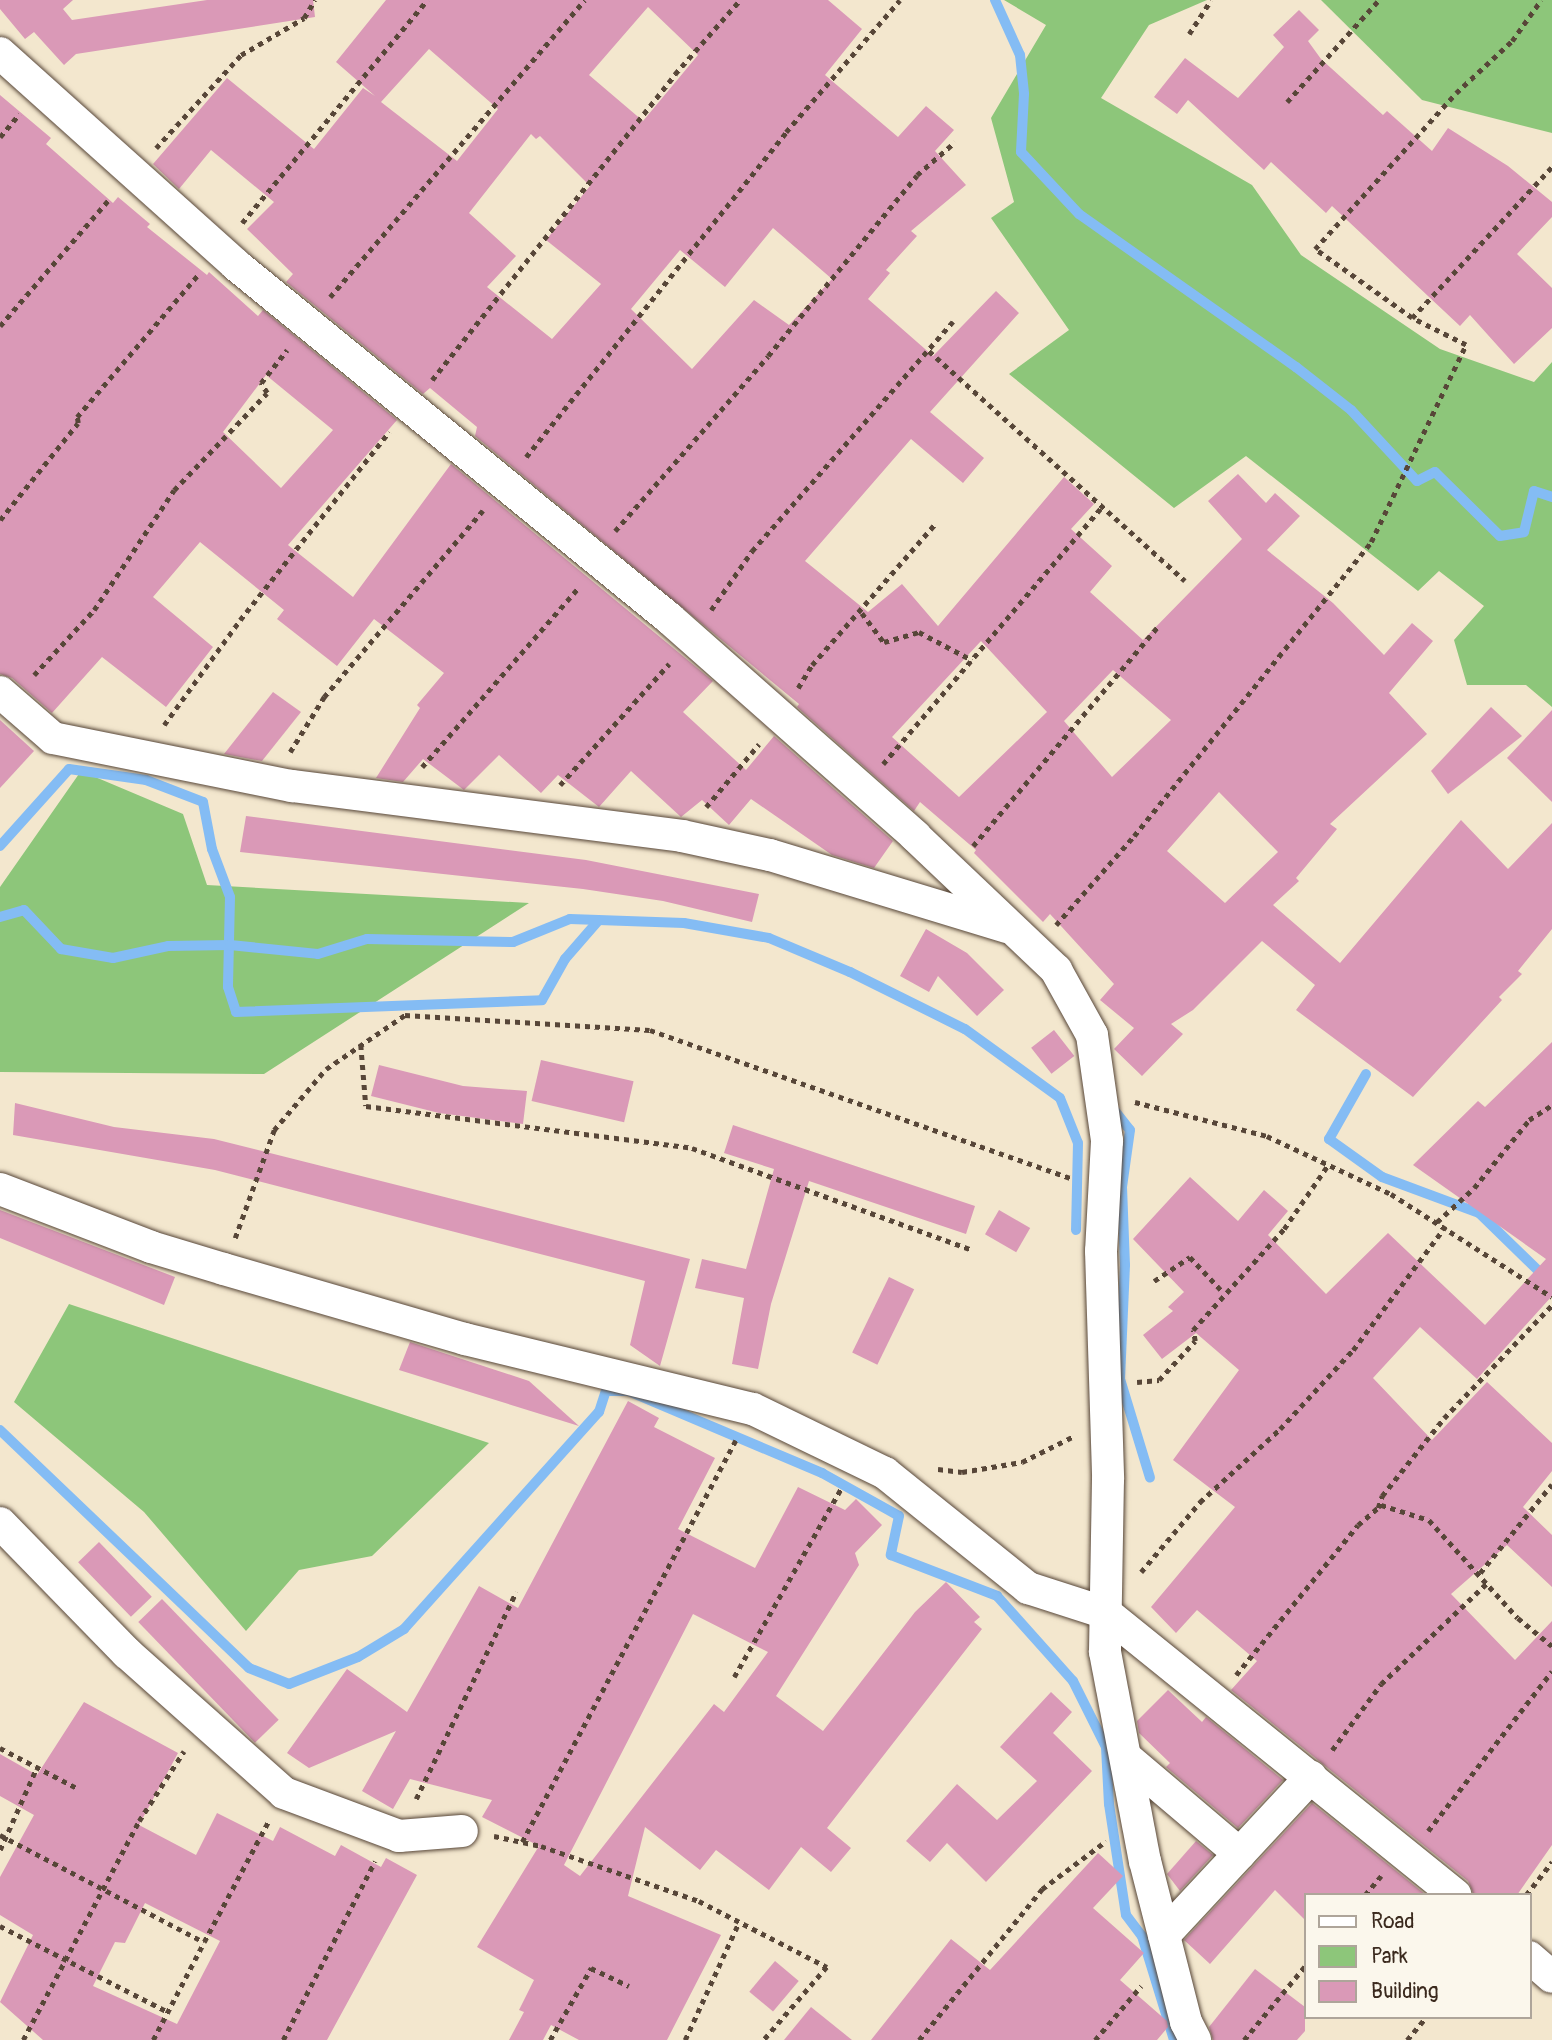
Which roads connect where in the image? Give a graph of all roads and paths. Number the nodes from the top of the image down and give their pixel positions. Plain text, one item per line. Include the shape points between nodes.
1 (315, 0) edge
2 (427, 0) edge
3 (584, 0) edge
4 (740, 0) edge
5 (900, 0) edge
6 (1211, 0) edge
7 (1379, 0) edge
8 (1541, 0) edge
9 (1189, 34) dead end
10 (0, 53) edge
11 (1287, 102) dead end
12 (955, 142) dead end
13 (1552, 167) edge
14 (133, 172) junction
15 (219, 250) junction
16 (1412, 318) junction
17 (953, 321) dead end
18 (307, 323) junction
19 (0, 326) edge
20 (929, 351) dead end
21 (410, 407) junction
22 (505, 484) junction
23 (1101, 508) junction
24 (0, 520) edge
25 (936, 523) dead end
26 (597, 559) junction
27 (1185, 581) dead end
28 (862, 612) junction
29 (1157, 626) dead end
30 (692, 638) junction
31 (972, 660) junction
32 (5, 696) edge
33 (781, 717) junction
34 (152, 761) junction
35 (270, 782) junction
36 (862, 789) junction
37 (401, 801) junction
38 (550, 820) junction
39 (682, 836) junction
40 (952, 871) junction
41 (1024, 939) junction
42 (360, 1045) junction
43 (1100, 1093) junction
44 (1552, 1105) edge
45 (1328, 1165) junction
46 (0, 1189) edge
47 (1105, 1190) junction
48 (1437, 1222) junction
49 (1445, 1227) junction
50 (970, 1249) dead end
51 (224, 1269) junction
52 (1154, 1280) dead end
53 (1223, 1292) junction
54 (1551, 1296) edge
55 (1552, 1305) edge
56 (1105, 1386) junction
57 (753, 1409) junction
58 (1106, 1420) junction
59 (858, 1460) junction
60 (923, 1467) dead end
61 (1552, 1484) edge
62 (1378, 1508) junction
63 (0, 1523) edge
64 (1479, 1573) junction
65 (1488, 1582) junction
66 (516, 1592) dead end
67 (1105, 1613) junction
68 (1552, 1646) edge
69 (1552, 1671) edge
70 (734, 1677) dead end
71 (1215, 1700) junction
72 (202, 1720) junction
73 (0, 1748) edge
74 (1129, 1760) junction
75 (37, 1767) junction
76 (1311, 1777) junction
77 (77, 1788) dead end
78 (284, 1793) junction
79 (1138, 1817) junction
80 (462, 1831) joint
81 (394, 1834) junction
82 (0, 1835) edge
83 (6, 1838) junction
84 (522, 1842) junction
85 (0, 1850) edge
86 (1240, 1854) junction
87 (1409, 1856) junction
88 (1552, 1862) edge
89 (104, 1891) junction
90 (1454, 1893) edge
91 (1528, 1893) edge
92 (738, 1924) junction
93 (0, 1926) edge
94 (204, 1942) junction
95 (1166, 1944) junction
96 (1531, 1959) edge
97 (66, 1960) junction
98 (1304, 1967) edge
99 (1552, 1977) edge
100 (629, 1986) dead end
101 (168, 2012) junction
102 (1424, 2019) edge
103 (23, 2040) edge
104 (153, 2040) edge
105 (284, 2040) edge
106 (550, 2040) edge
107 (685, 2040) edge
108 (764, 2040) edge
109 (919, 2040) edge
110 (1095, 2040) edge
111 (1195, 2040) edge
112 (1244, 2040) edge
113 (1407, 2040) edge

1 - 14 path via 304,18 241,55
2 - 15 path
3 - 18 path
4 - 21 path via 675,74
5 - 22 path via 786,132
6 - 9 path
7 - 11 path
8 - 16 path via 1512,41 1456,93 1315,249
10 - 14 street
12 - 26 path via 917,175
13 - 16 path
14 - 15 street
14 - 19 path
15 - 18 street
15 - 24 path via 77,417 78,423
16 - 41 path via 1466,345 1371,542 1134,836
17 - 30 path via 752,551
18 - 21 street
18 - 32 path via 261,383 267,393 174,490 94,610
20 - 23 path
21 - 22 street
21 - 34 path via 158,733
22 - 26 street
22 - 35 path via 324,697
23 - 27 path
23 - 31 path
25 - 28 path
26 - 30 street
26 - 37 path via 403,789
28 - 31 path via 884,642 919,632
28 - 33 path via 812,665
29 - 40 path
30 - 33 street
30 - 38 path via 557,787
31 - 36 path
32 - 34 street via 53,738
33 - 36 street
33 - 39 path
34 - 35 street
35 - 37 street
36 - 40 street
37 - 38 street
38 - 39 street
39 - 41 street via 770,855
40 - 41 street
41 - 43 street via 1056,970 1092,1035
42 - 47 path via 405,1015 649,1030
42 - 50 path via 366,1105 692,1148
42 - 51 path via 327,1069 274,1130
43 - 45 path via 1267,1136
43 - 47 street via 1107,1141
44 - 48 path via 1529,1120 1474,1188
45 - 48 path
45 - 53 path via 1284,1229
46 - 51 street via 151,1247
47 - 56 street via 1101,1251
48 - 49 path
49 - 54 path
49 - 67 path via 1353,1350 1280,1429 1200,1502
51 - 57 street via 465,1339
52 - 53 path via 1190,1257
53 - 56 path via 1193,1331 1195,1342 1159,1380
55 - 62 path via 1444,1418 1382,1496
56 - 58 street
57 - 59 street
57 - 84 path
58 - 60 path via 1022,1462 962,1472
58 - 67 street
59 - 67 street via 885,1473 1028,1588
59 - 70 path
61 - 64 path
62 - 64 path via 1429,1520
62 - 71 path via 1358,1525
63 - 72 street via 127,1653
64 - 65 path
65 - 68 path via 1518,1618
65 - 76 path via 1381,1684
66 - 81 path
67 - 71 street
67 - 74 street via 1105,1652
69 - 87 path
71 - 76 street
72 - 78 street
72 - 89 path via 150,1811 139,1821
73 - 75 path
74 - 79 street
74 - 86 street
75 - 77 path
75 - 83 path
76 - 86 street
76 - 87 street
78 - 81 street
78 - 94 path
79 - 95 street
79 - 109 path via 1042,1889
80 - 81 street
80 - 84 path
81 - 105 path
82 - 83 path
83 - 85 path
83 - 89 path
84 - 92 path via 699,1901
86 - 95 street
87 - 90 street
88 - 91 path
89 - 94 path
89 - 97 path
92 - 107 path
92 - 108 path via 827,1967
93 - 97 path
94 - 101 path
95 - 110 path
95 - 111 street
96 - 99 street
97 - 101 path
97 - 103 path
98 - 112 path
100 - 106 path via 591,1968
101 - 104 path
102 - 113 path

